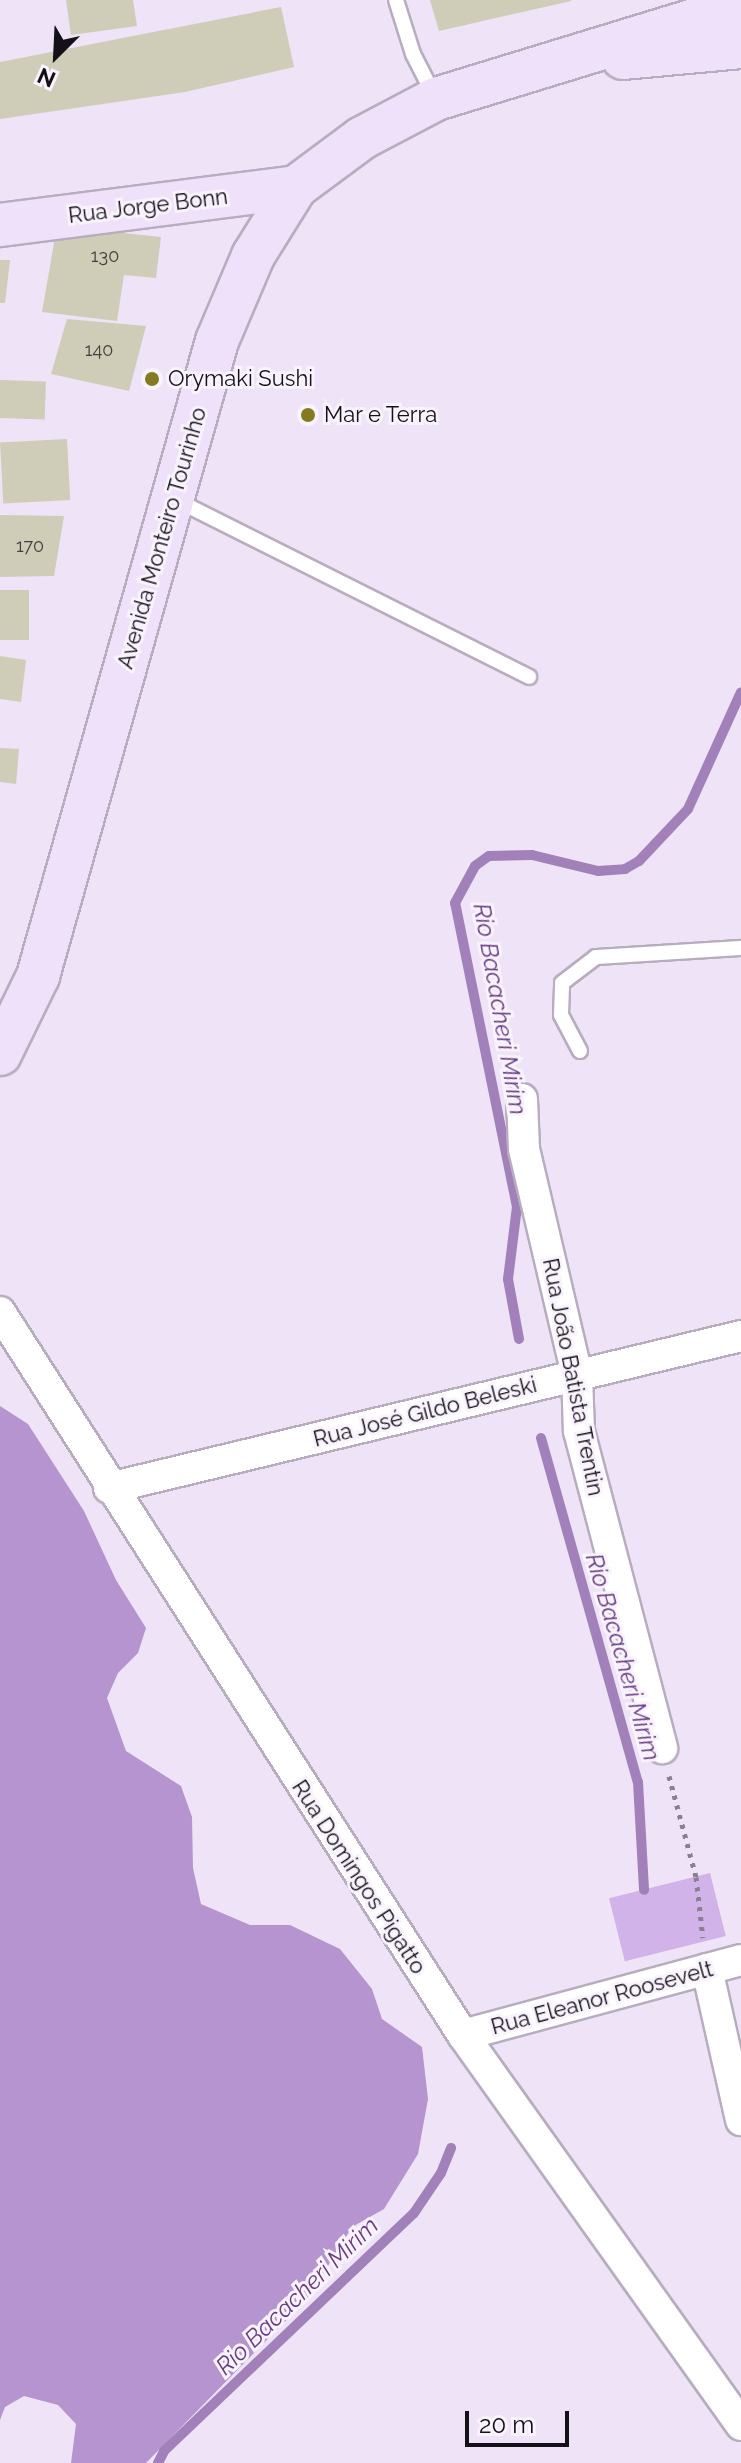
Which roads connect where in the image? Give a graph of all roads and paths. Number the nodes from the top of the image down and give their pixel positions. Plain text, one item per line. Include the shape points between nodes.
1 (396, 0) edge
2 (728, 30) edge
3 (436, 99) junction
4 (296, 187) junction
5 (0, 225) edge
6 (172, 498) junction
7 (529, 677) dead end
8 (741, 948) edge
9 (580, 1051) dead end
10 (0, 1054) edge
11 (522, 1099) dead end
12 (0, 1312) edge
13 (741, 1336) edge
14 (577, 1375) junction
15 (109, 1488) junction
16 (662, 1748) joint
17 (741, 1960) edge
18 (707, 1969) junction
19 (463, 2035) junction
20 (741, 2120) edge
21 (741, 2425) edge

1 - 3 lane via 413,54
2 - 3 main road, Avenida Monteiro Tourinho via 571,61
3 - 4 main road, Avenida Monteiro Tourinho via 362,138
4 - 5 main road, Rua Jorge Bonn
4 - 6 main road, Avenida Monteiro Tourinho via 234,294
6 - 7 lane
6 - 10 main road, Avenida Monteiro Tourinho via 38,976
8 - 9 lane via 596,957 562,983 561,1015
11 - 14 street, Rua João Batista Trentin via 524,1149
12 - 15 street, Rua Domingos Pigatto
13 - 14 street, Rua José Gildo Beleski
14 - 15 street, Rua José Gildo Beleski
14 - 16 street, Rua João Batista Trentin via 579,1431
15 - 19 street, Rua Domingos Pigatto
16 - 18 path via 696,1877
17 - 18 street, Rua Eleanor Roosevelt
18 - 19 street, Rua Eleanor Roosevelt
18 - 20 street
19 - 21 street, Rua Domingos Pigatto

